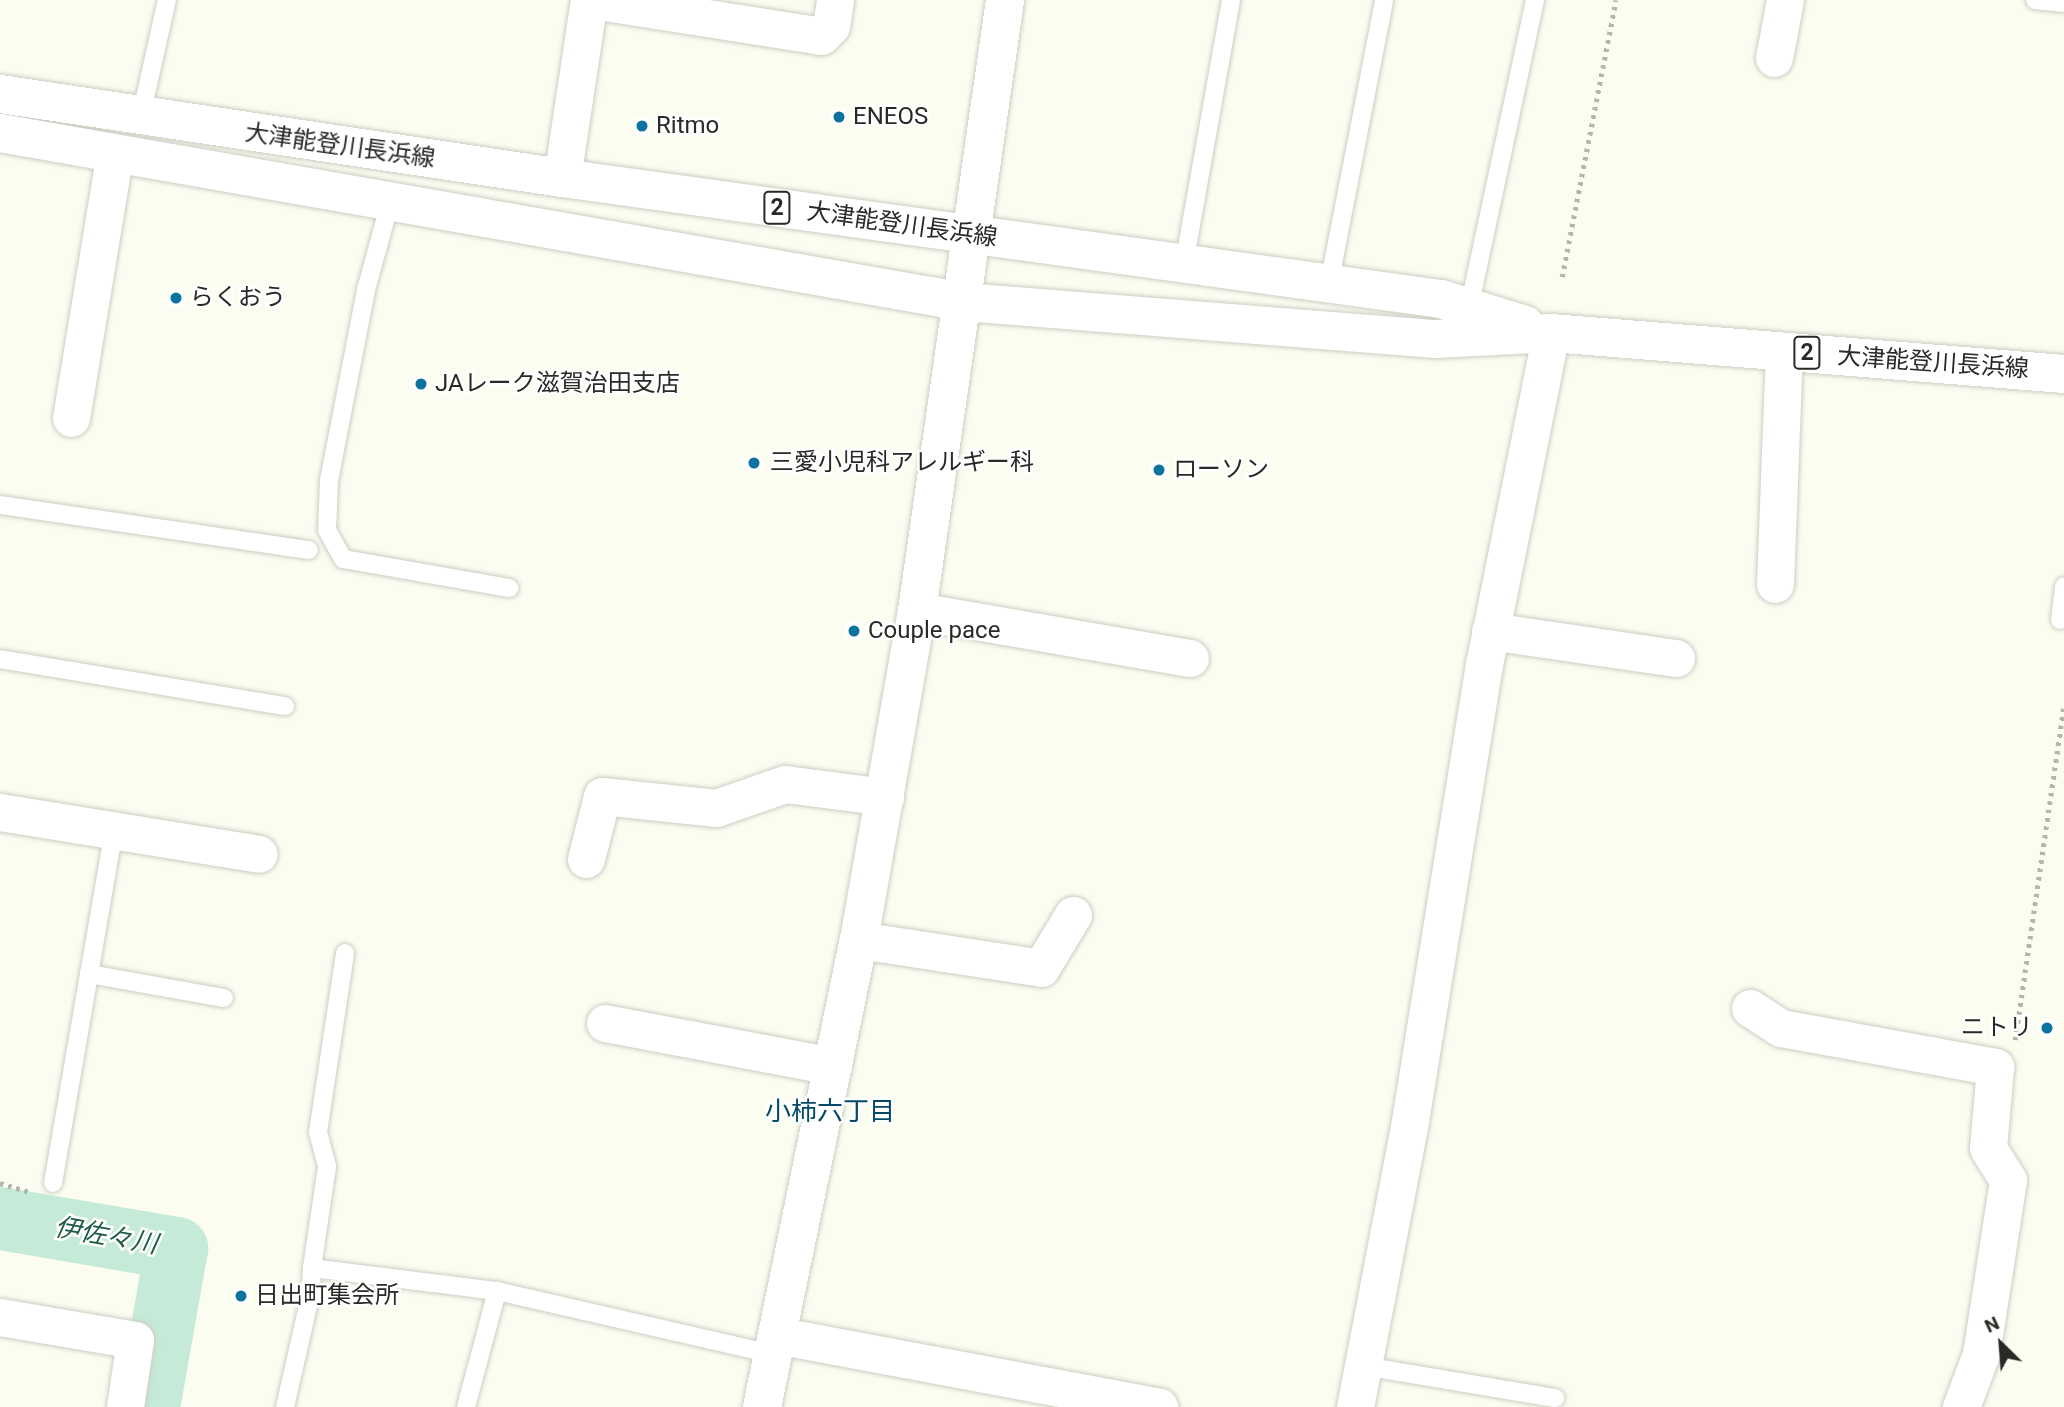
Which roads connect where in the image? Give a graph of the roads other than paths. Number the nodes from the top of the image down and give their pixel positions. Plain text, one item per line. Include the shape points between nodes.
1 (167, 0) edge
2 (590, 0) edge
3 (835, 0) edge
4 (1005, 0) edge
5 (1231, 0) edge
6 (1384, 0) edge
7 (1535, 0) edge
8 (1785, 0) edge
9 (2035, 0) edge
10 (2064, 3) edge
11 (1774, 58) dead end
12 (0, 94) edge
13 (141, 116) junction
14 (0, 133) edge
15 (116, 153) junction
16 (562, 178) junction
17 (391, 199) junction
18 (974, 236) junction
19 (1184, 264) junction
20 (1329, 284) junction
21 (964, 302) junction
22 (1469, 308) junction
23 (1551, 333) junction
24 (1784, 351) junction
25 (2064, 374) edge
26 (71, 418) dead end
27 (0, 505) edge
28 (309, 550) dead end
29 (1775, 584) dead end
30 (2064, 586) edge
31 (510, 588) dead end
32 (918, 611) junction
33 (2060, 620) dead end
34 (1490, 631) junction
35 (1190, 658) dead end
36 (1676, 658) dead end
37 (0, 659) edge
38 (285, 706) dead end
39 (885, 797) junction
40 (0, 812) edge
41 (114, 831) junction
42 (259, 854) dead end
43 (586, 859) dead end
44 (1073, 915) dead end
45 (859, 940) junction
46 (345, 953) dead end
47 (89, 974) junction
48 (225, 998) dead end
49 (1750, 1008) dead end
50 (605, 1023) dead end
51 (833, 1066) junction
52 (53, 1183) dead end
53 (312, 1268) junction
54 (497, 1291) junction
55 (0, 1317) edge
56 (774, 1344) junction
57 (1364, 1366) junction
58 (1555, 1398) dead end
59 (125, 1407) edge
60 (285, 1407) edge
61 (466, 1407) edge
62 (761, 1407) edge
63 (1159, 1407) edge
64 (1355, 1407) edge
65 (1961, 1407) edge

1 - 13 lane
2 - 3 street via 821,36 831,26
2 - 16 street
4 - 18 main road
5 - 19 lane
6 - 20 lane
7 - 22 lane
8 - 11 street
9 - 10 lane
12 - 13 main road, 大津能登川長浜線 / 2
13 - 16 main road, 大津能登川長浜線 / 2
14 - 15 main road, 大津能登川長浜線 / 2
15 - 17 main road, 大津能登川長浜線 / 2
15 - 26 street
16 - 18 main road, 大津能登川長浜線 / 2
17 - 21 main road, 大津能登川長浜線 / 2
17 - 31 lane via 366,290 329,481 327,530 343,559
18 - 19 main road, 大津能登川長浜線 / 2
18 - 21 main road
19 - 20 main road, 大津能登川長浜線 / 2
20 - 22 main road, 大津能登川長浜線 / 2 via 1441,299
21 - 23 main road, 大津能登川長浜線 / 2 via 1436,339
21 - 32 main road
22 - 23 main road, 大津能登川長浜線 / 2
23 - 24 main road, 大津能登川長浜線 / 2
23 - 34 street
24 - 25 main road, 大津能登川長浜線 / 2
24 - 29 street
27 - 28 lane
30 - 33 lane
32 - 35 street
32 - 39 main road
34 - 36 street
34 - 57 street via 1409,1127
37 - 38 lane
39 - 43 street via 785,784 716,808 603,796
39 - 45 main road
40 - 41 street
41 - 42 street
41 - 47 lane
44 - 45 street via 1041,968
45 - 51 main road
46 - 53 lane via 318,1132 327,1166
47 - 48 lane
47 - 52 lane
49 - 65 street via 1781,1028 1996,1067 1988,1148 2008,1180 1981,1354
50 - 51 street
51 - 56 main road
53 - 54 lane
53 - 60 lane via 311,1293
54 - 56 lane
54 - 61 lane
55 - 59 street via 135,1340
56 - 62 main road
56 - 63 street
57 - 58 lane
57 - 64 street

